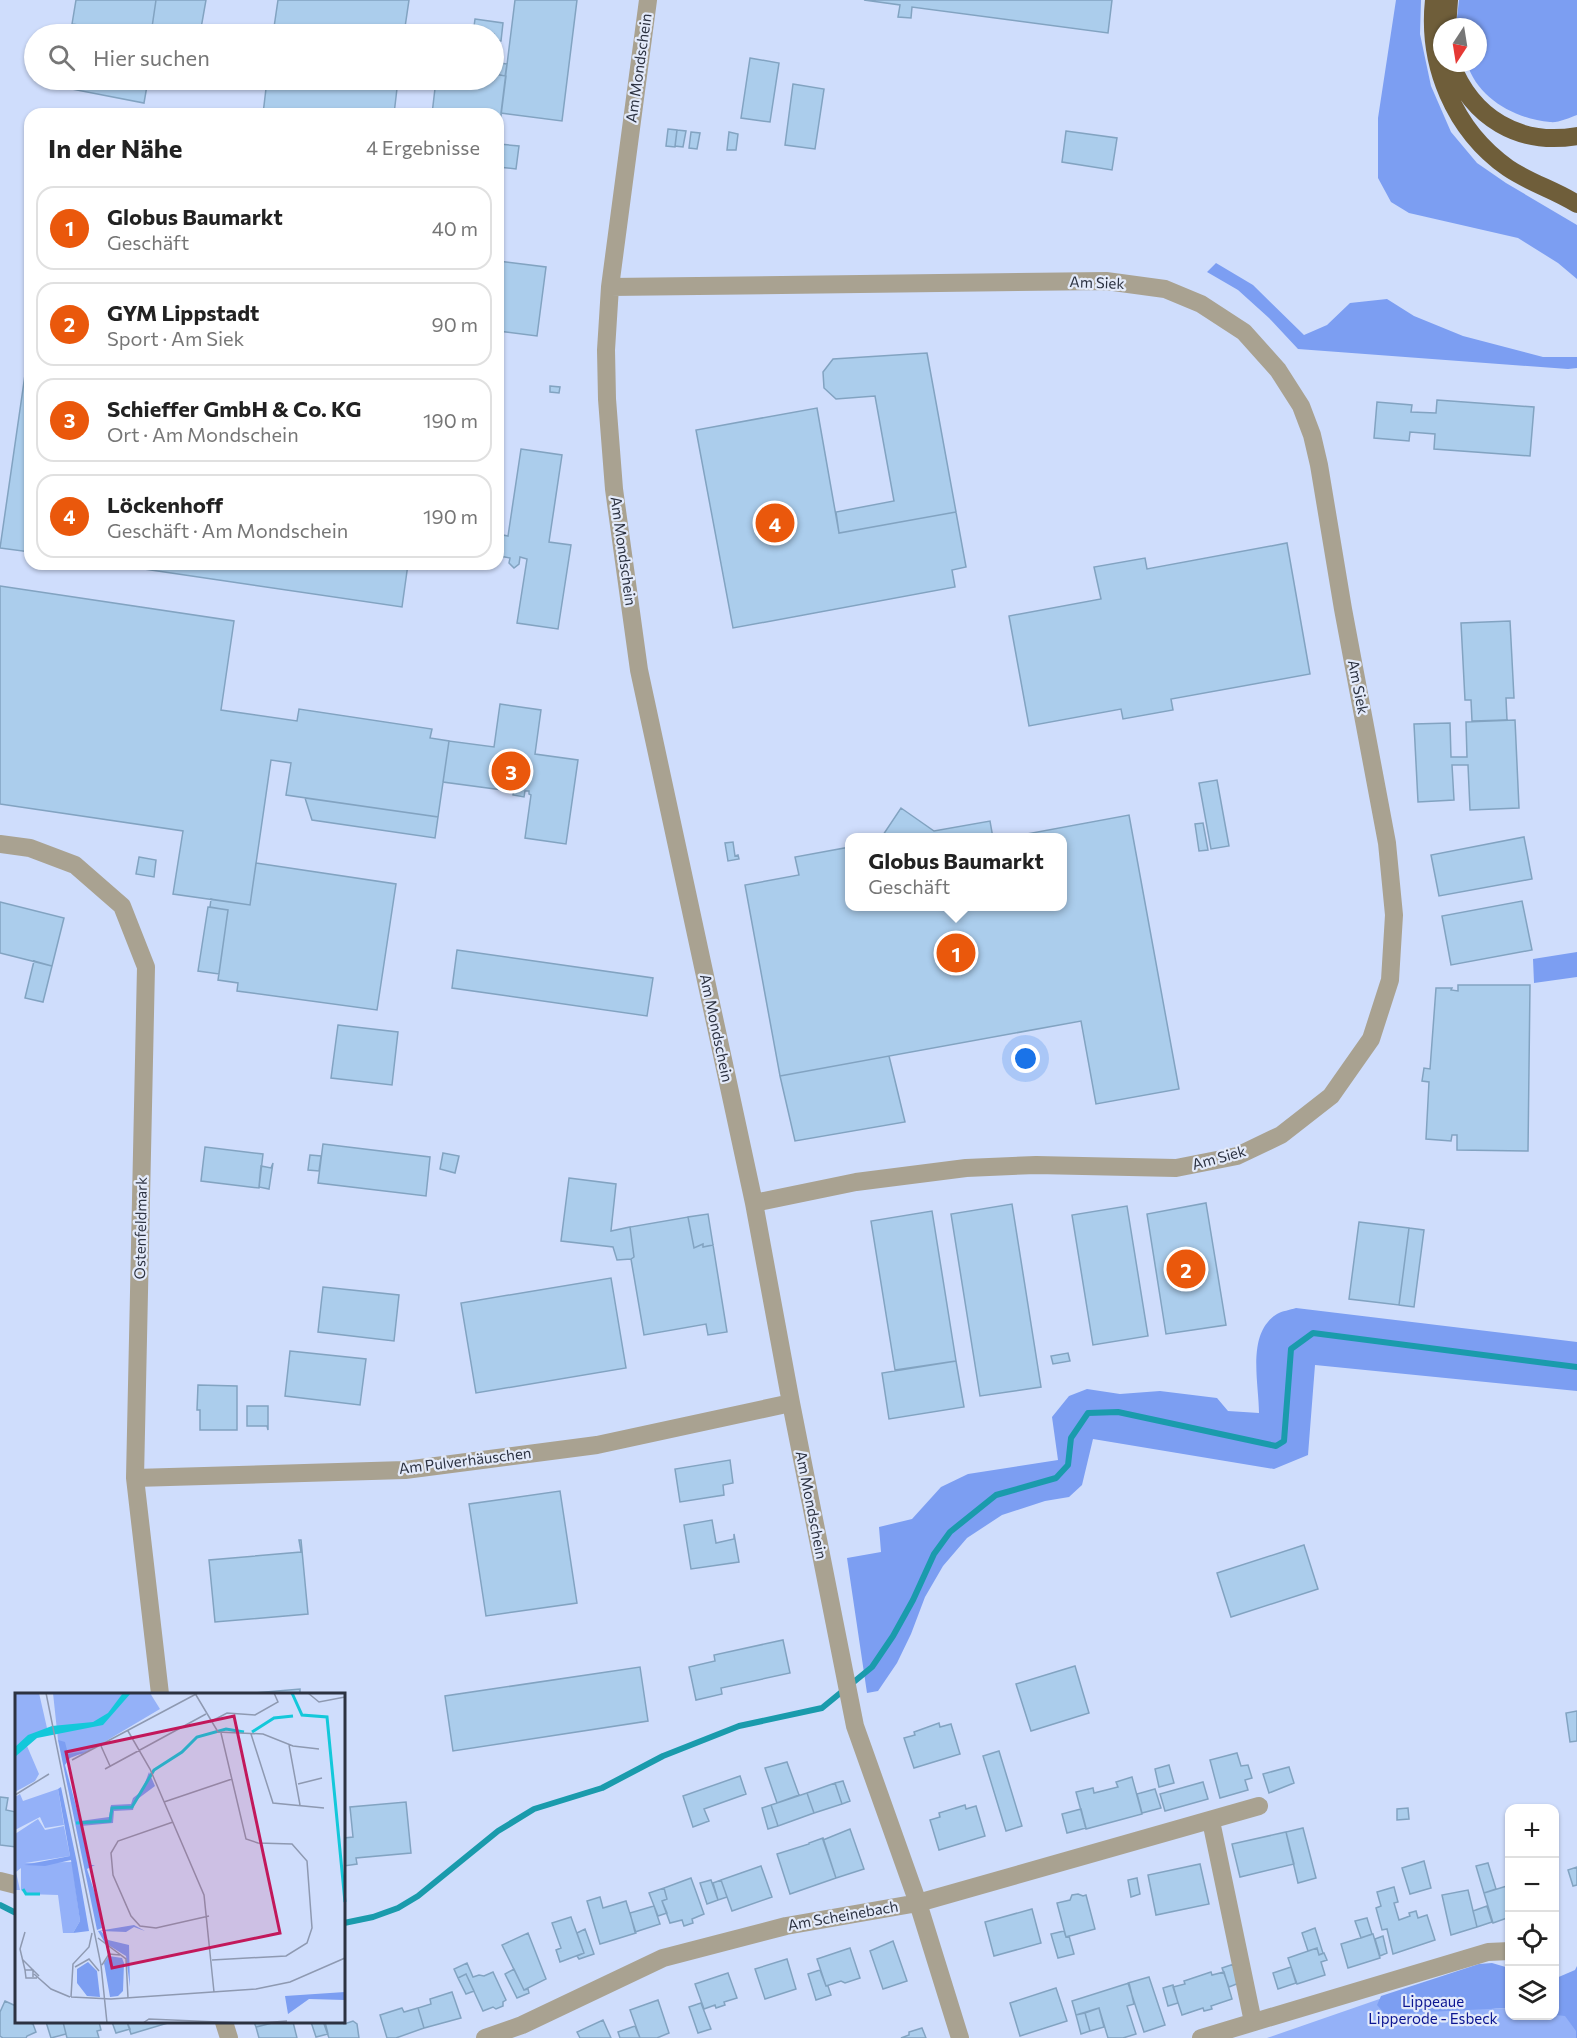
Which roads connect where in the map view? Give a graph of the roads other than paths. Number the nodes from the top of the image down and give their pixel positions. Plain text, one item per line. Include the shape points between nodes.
1 (648, 0) edge
2 (1434, 0) edge
3 (1449, 0) edge
4 (1448, 18) edge
5 (1455, 72) edge
6 (1577, 136) edge
7 (1577, 204) edge
8 (610, 287) junction
9 (0, 844) edge
10 (754, 1203) junction
11 (791, 1403) junction
12 (135, 1478) junction
13 (160, 1693) edge
14 (1259, 1806) dead end
15 (1211, 1821) junction
16 (0, 1881) edge
17 (15, 1885) edge
18 (918, 1903) junction
19 (1505, 1951) edge
20 (1253, 2022) junction
21 (485, 2038) edge
22 (960, 2038) edge
23 (1201, 2038) edge

1 - 8 street, Am Mondschein
2 - 7 highway via 1436,57 1450,100 1462,120 1475,138 1508,167
3 - 4 highway
5 - 6 highway via 1474,104 1500,124 1548,139
8 - 10 street, Am Mondschein via 607,399 614,489 639,670
8 - 10 street, Am Siek via 1106,281 1166,289 1201,304 1244,332 1278,370 1301,406 1312,435 1387,843 1394,915 1390,980 1371,1040 1331,1096 1281,1135 1237,1156 1176,1168 966,1168 856,1182
9 - 12 street, Ostenfeldmark via 30,848 75,866 122,906 146,967
10 - 11 street, Am Mondschein
11 - 12 street, Am Pulverhäuschen via 597,1445 405,1470
11 - 18 street, Am Mondschein via 855,1726
12 - 13 street, Ostenfeldmark
14 - 15 street, Am Scheinebach
15 - 18 street, Am Scheinebach
15 - 20 street
16 - 17 street
18 - 21 street, Am Scheinebach via 786,1926 663,1958 522,2025
18 - 22 street, Am Mondschein
19 - 20 street via 1488,1952
20 - 23 street

